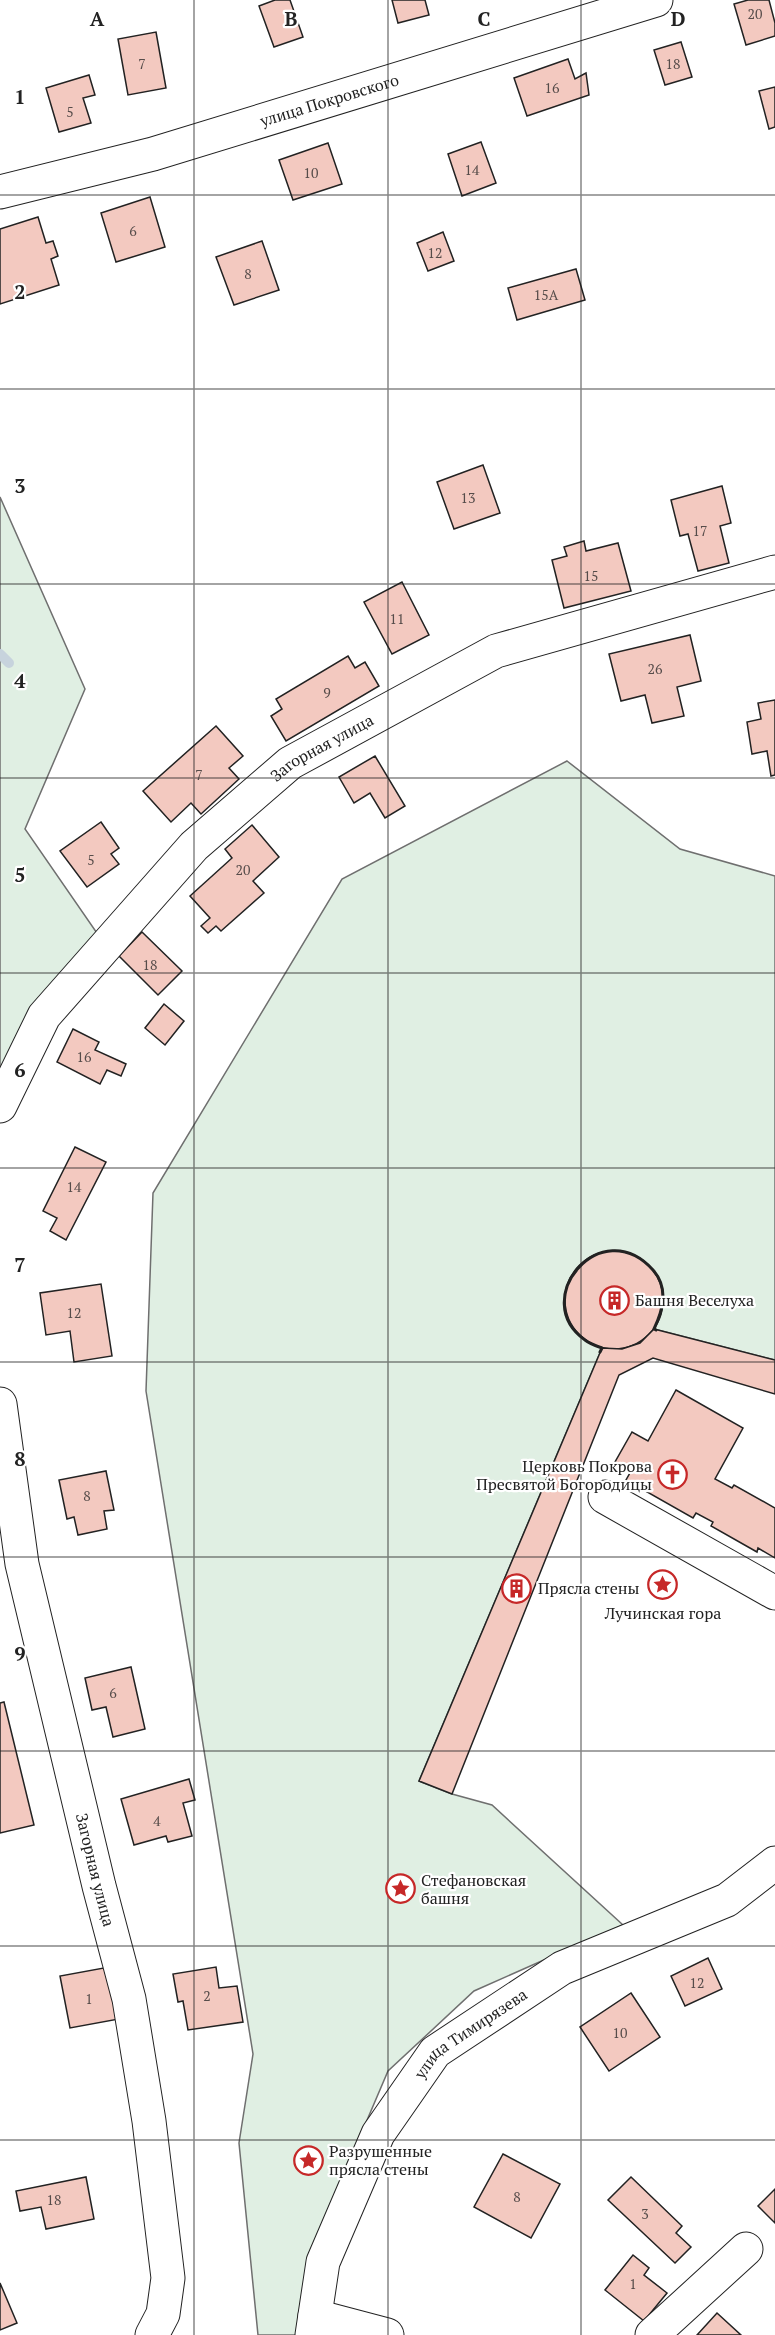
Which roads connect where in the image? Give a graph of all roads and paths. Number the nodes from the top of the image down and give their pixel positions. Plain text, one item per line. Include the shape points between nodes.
1 (656, 0) edge
2 (0, 192) edge
3 (775, 572) edge
4 (0, 1106) edge
5 (0, 1404) edge
6 (605, 1497) dead end
7 (775, 1593) edge
8 (775, 1863) edge
9 (746, 2249) dead end
10 (313, 2325) edge
11 (152, 2335) edge
12 (387, 2335) edge
13 (652, 2335) edge

1 - 2 street, улица Покровского via 153,154
3 - 4 street, Загорная улица via 496,651 290,763 194,846 44,1016
5 - 11 street, Загорная улица via 22,1564 131,2010 168,2278 163,2314
6 - 7 street
8 - 10 street, улица Тимирязева via 727,1900 562,1968 435,2052 378,2133 323,2262
9 - 13 street
10 - 12 street

